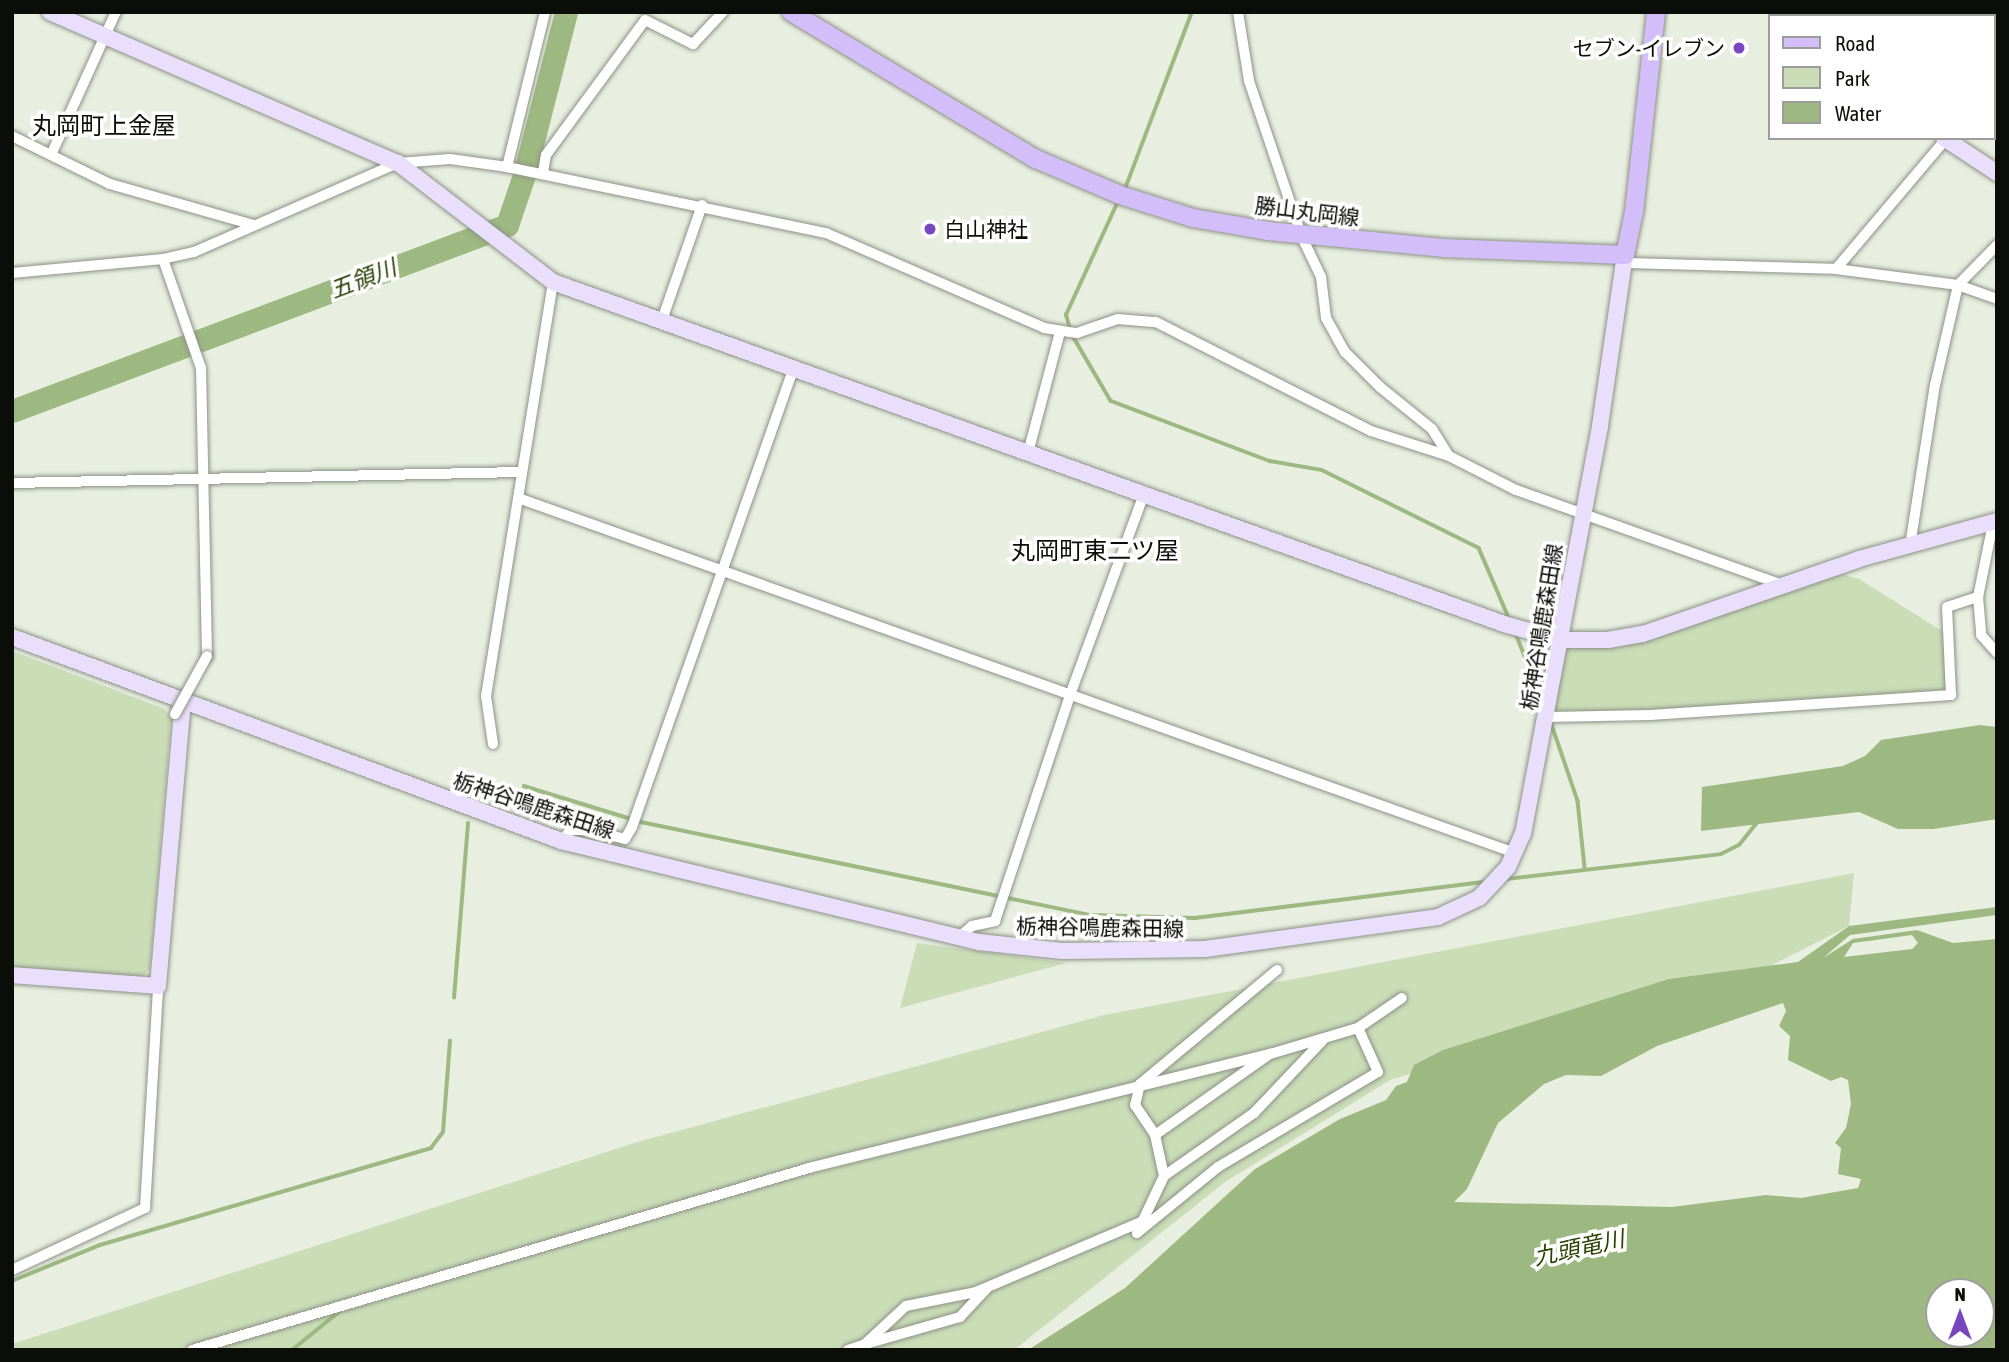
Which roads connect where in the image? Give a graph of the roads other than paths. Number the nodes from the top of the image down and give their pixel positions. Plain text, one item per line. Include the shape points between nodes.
1 (50, 12) edge
2 (116, 12) edge
3 (545, 12) edge
4 (723, 12) edge
5 (790, 12) edge
6 (1238, 12) edge
7 (1656, 12) edge
8 (104, 36) junction
9 (12, 136) edge
10 (1943, 140) edge
11 (1946, 140) edge
12 (51, 155) junction
13 (398, 163) junction
14 (507, 167) junction
15 (543, 173) junction
16 (1997, 173) edge
17 (702, 205) junction
18 (254, 225) junction
19 (1301, 235) junction
20 (1997, 245) edge
21 (163, 259) junction
22 (1625, 259) junction
23 (1836, 269) junction
24 (12, 273) edge
25 (553, 282) junction
26 (1958, 285) junction
27 (1997, 299) edge
28 (661, 323) junction
29 (1060, 332) junction
30 (793, 370) junction
31 (1028, 453) junction
32 (1449, 456) junction
33 (521, 472) junction
34 (203, 481) junction
35 (12, 484) edge
36 (1144, 494) junction
37 (518, 498) junction
38 (1581, 511) junction
39 (1995, 522) edge
40 (1910, 546) junction
41 (720, 570) junction
42 (1783, 584) junction
43 (1978, 597) junction
44 (12, 637) edge
45 (1560, 640) junction
46 (1997, 653) edge
47 (1070, 695) junction
48 (179, 708) junction
49 (1548, 717) junction
50 (493, 744) dead end
51 (561, 841) junction
52 (1511, 860) junction
53 (958, 938) junction
54 (1277, 970) dead end
55 (12, 975) edge
56 (158, 986) junction
57 (1402, 998) dead end
58 (1358, 1028) junction
59 (1326, 1038) junction
60 (1270, 1054) junction
61 (1140, 1084) junction
62 (1155, 1135) junction
63 (1164, 1176) junction
64 (1143, 1222) junction
65 (12, 1270) edge
66 (987, 1288) junction
67 (873, 1345) edge
68 (192, 1350) edge
69 (848, 1350) edge

1 - 8 street
2 - 8 street
3 - 14 street
4 - 15 street via 693,44 645,20 545,155
5 - 19 main road, 勝山丸岡線 via 1036,159 1120,195 1193,218
6 - 19 street via 1249,81
7 - 22 main road
8 - 12 street
8 - 13 street
9 - 12 street
10 - 23 street
11 - 16 street
12 - 18 street via 110,184
13 - 14 street via 450,159
13 - 18 street
13 - 25 street
14 - 15 street
15 - 17 street
17 - 28 street
17 - 29 street via 826,233
18 - 21 street via 194,252
19 - 22 main road, 勝山丸岡線
19 - 32 street via 1321,277 1326,318 1345,352 1432,429
20 - 26 street
21 - 24 street
21 - 34 street via 197,349
22 - 23 street
22 - 38 street, 栃神谷鳴鹿森田線
23 - 26 street
25 - 28 street
25 - 33 street
26 - 27 street
26 - 40 street via 1935,385
28 - 30 street
29 - 31 street
29 - 32 street via 1077,333 1118,319 1156,322 1371,431
30 - 31 street
30 - 41 street
31 - 36 street
32 - 38 street via 1516,490
33 - 34 street
33 - 37 street
34 - 35 street
34 - 48 street, bridge via 206,656
36 - 45 street
36 - 47 street
37 - 41 street
37 - 50 street via 486,696
38 - 42 street
38 - 45 street, 栃神谷鳴鹿森田線
39 - 40 street
39 - 43 street
40 - 42 street
41 - 47 street
41 - 51 street via 625,839 571,830
42 - 45 street via 1643,634
43 - 46 street via 1981,635
43 - 49 street via 1947,607 1951,695 1650,715
44 - 48 street, 栃神谷鳴鹿森田線
45 - 49 street, 栃神谷鳴鹿森田線
47 - 52 street
47 - 53 street via 995,921 972,926
48 - 51 street, 栃神谷鳴鹿森田線
48 - 56 street
49 - 52 street, 栃神谷鳴鹿森田線
51 - 53 street, 栃神谷鳴鹿森田線
52 - 53 street, 栃神谷鳴鹿森田線 via 1479,898 1460,909 1413,922 1205,948 1062,951
54 - 61 street
55 - 56 street
56 - 65 street via 145,1208
57 - 58 street
58 - 59 street
58 - 64 street via 1378,1072 1218,1167 1138,1233
59 - 60 street
59 - 63 street via 1254,1113
60 - 61 street
60 - 62 street
61 - 62 street via 1135,1105
61 - 68 street via 809,1168
62 - 63 street
63 - 64 street
64 - 66 street
66 - 67 street via 960,1317
66 - 67 street via 906,1306
67 - 69 street

